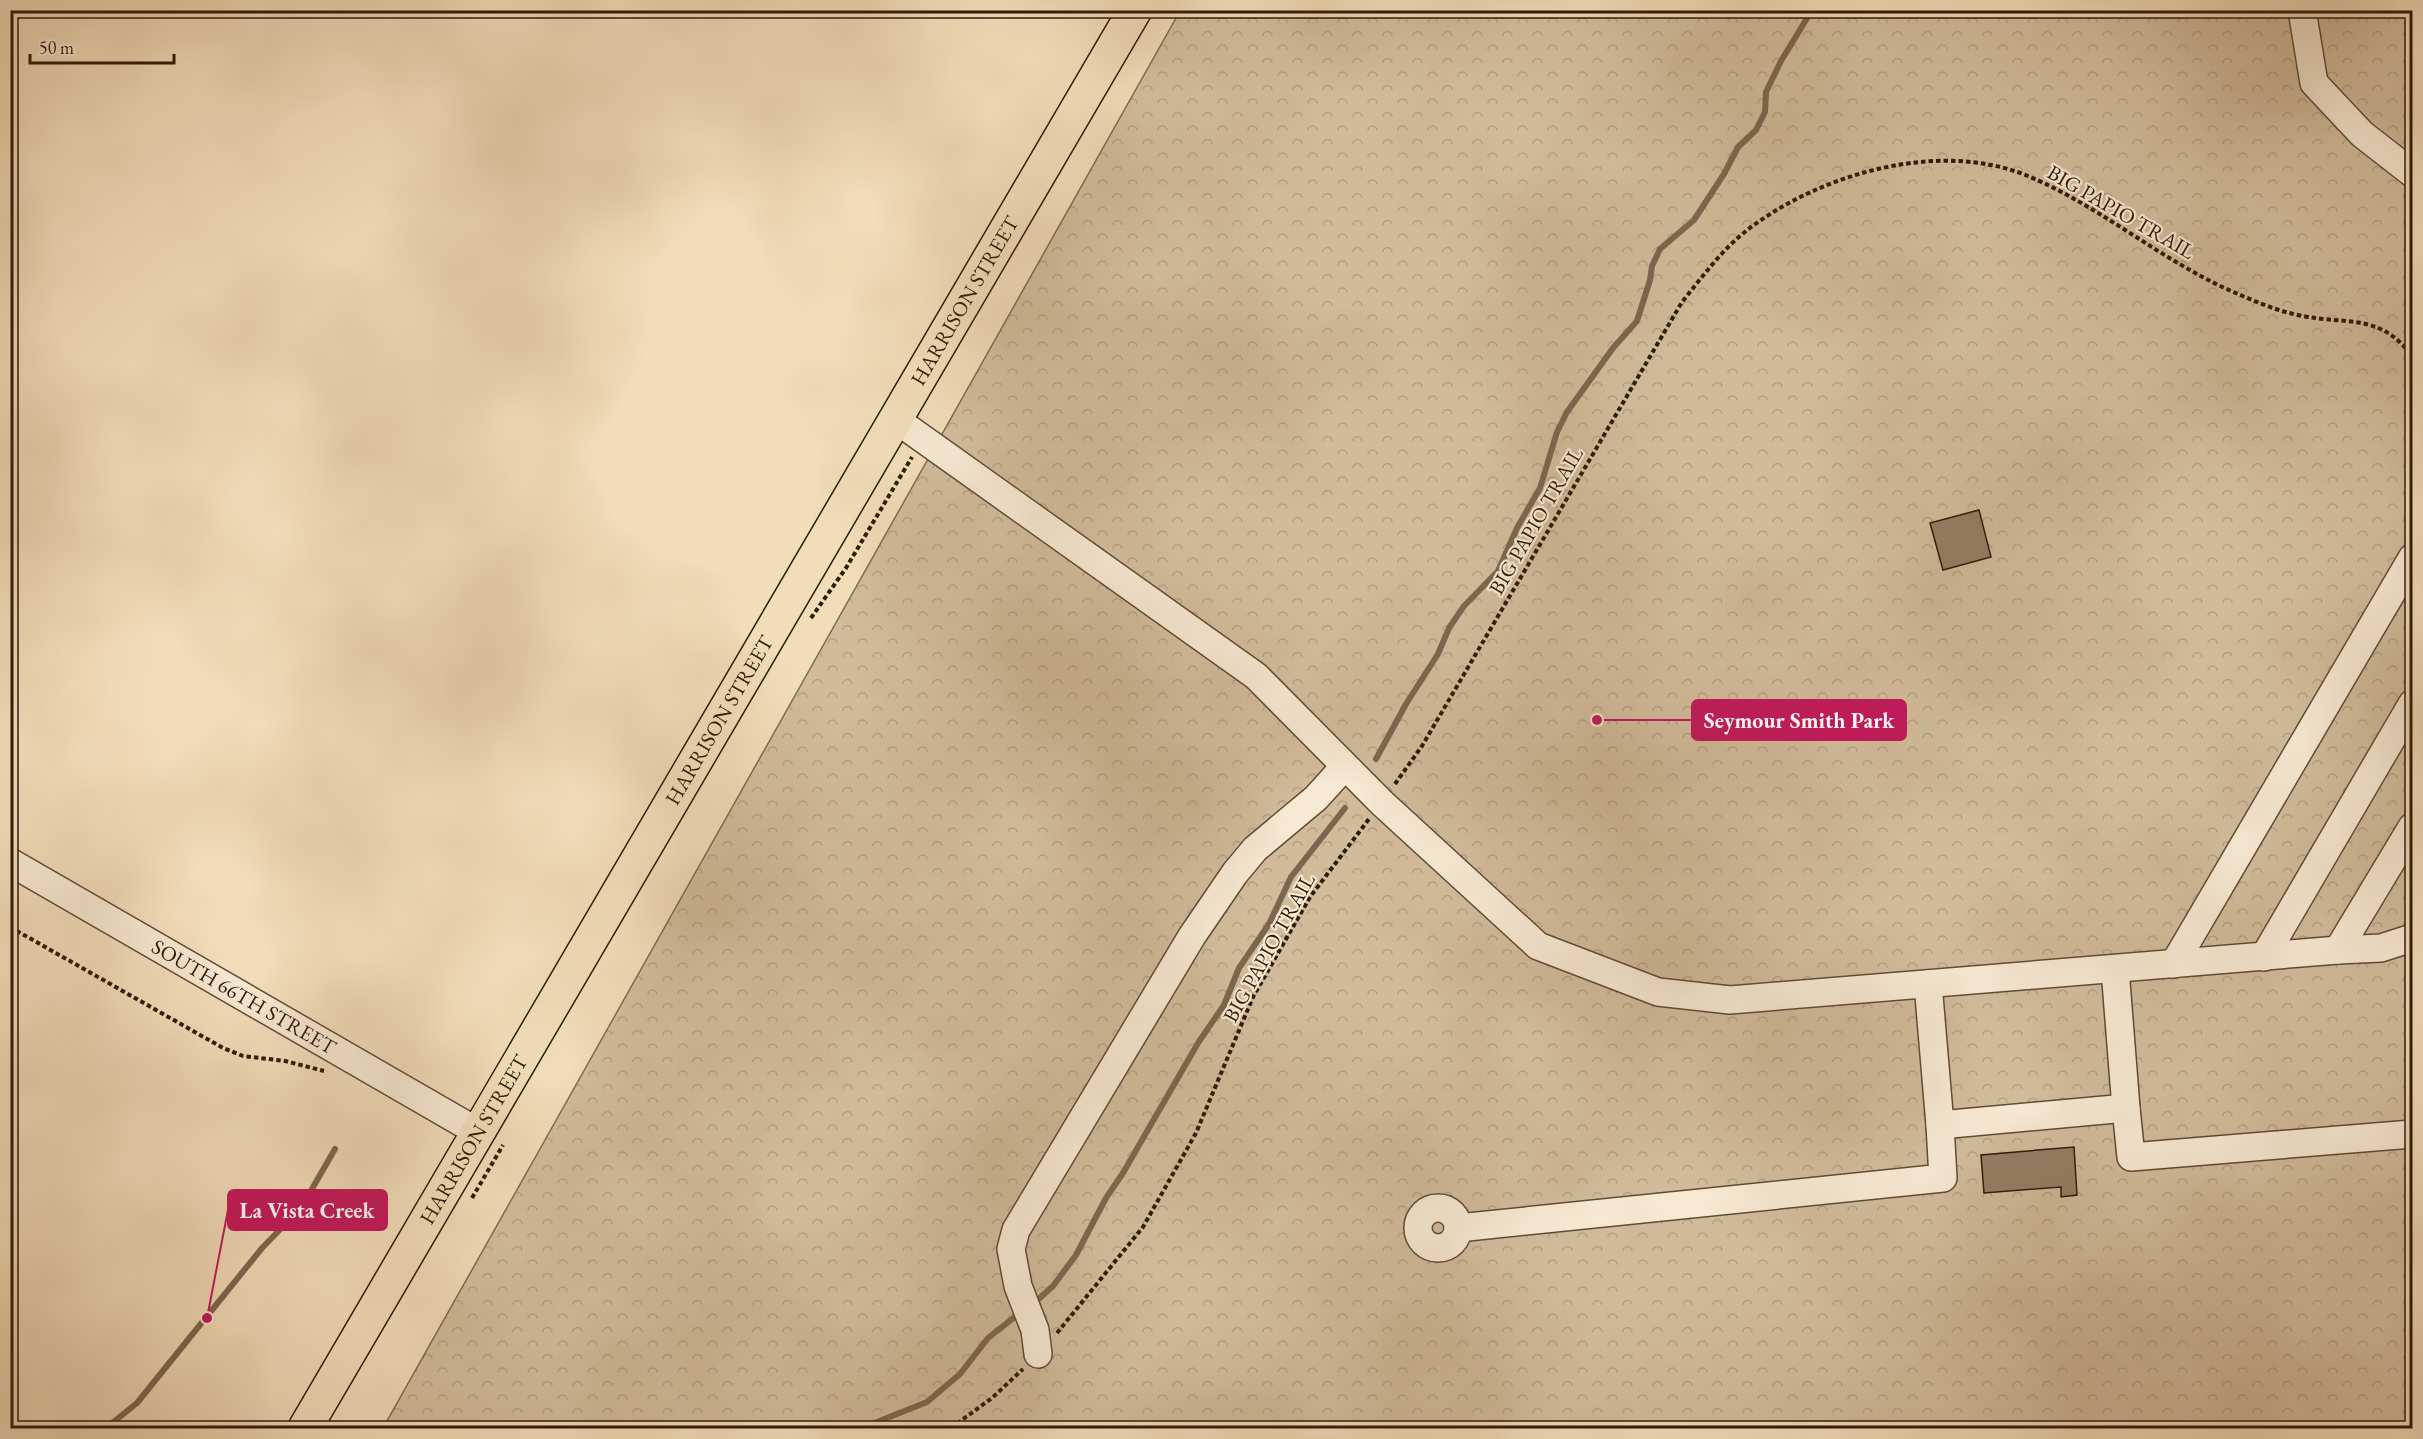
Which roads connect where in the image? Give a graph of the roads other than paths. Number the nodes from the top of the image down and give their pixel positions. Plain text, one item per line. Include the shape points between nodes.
1 (1135, 10) edge
2 (2302, 10) edge
3 (2412, 173) edge
4 (896, 419) junction
5 (2412, 558) edge
6 (2412, 704) edge
7 (1345, 766) junction
8 (2412, 828) edge
9 (10, 862) edge
10 (2412, 938) edge
11 (2338, 950) junction
12 (2264, 957) junction
13 (2174, 964) junction
14 (2115, 969) junction
15 (1928, 984) junction
16 (2126, 1108) junction
17 (1940, 1125) junction
18 (478, 1132) junction
19 (2412, 1134) edge
20 (1458, 1228) dead end
21 (1038, 1354) road end
22 (305, 1428) edge

1 - 4 main road, HARRISON STREET
2 - 3 street via 2314,83 2362,134
4 - 7 street via 1256,676
4 - 18 main road, HARRISON STREET
5 - 13 street
6 - 12 street
7 - 15 street via 1538,946 1658,992 1730,1000
7 - 21 street via 1316,798 1255,849 1235,873 1192,936 1016,1230 1011,1249 1035,1330
8 - 11 street
9 - 18 street, SOUTH 66TH STREET
10 - 11 street via 2381,948
11 - 12 street
12 - 13 street
13 - 14 street
14 - 15 street
14 - 16 street
15 - 17 street
16 - 17 street
16 - 19 street via 2131,1157
17 - 20 street via 1943,1178
18 - 22 main road, HARRISON STREET

